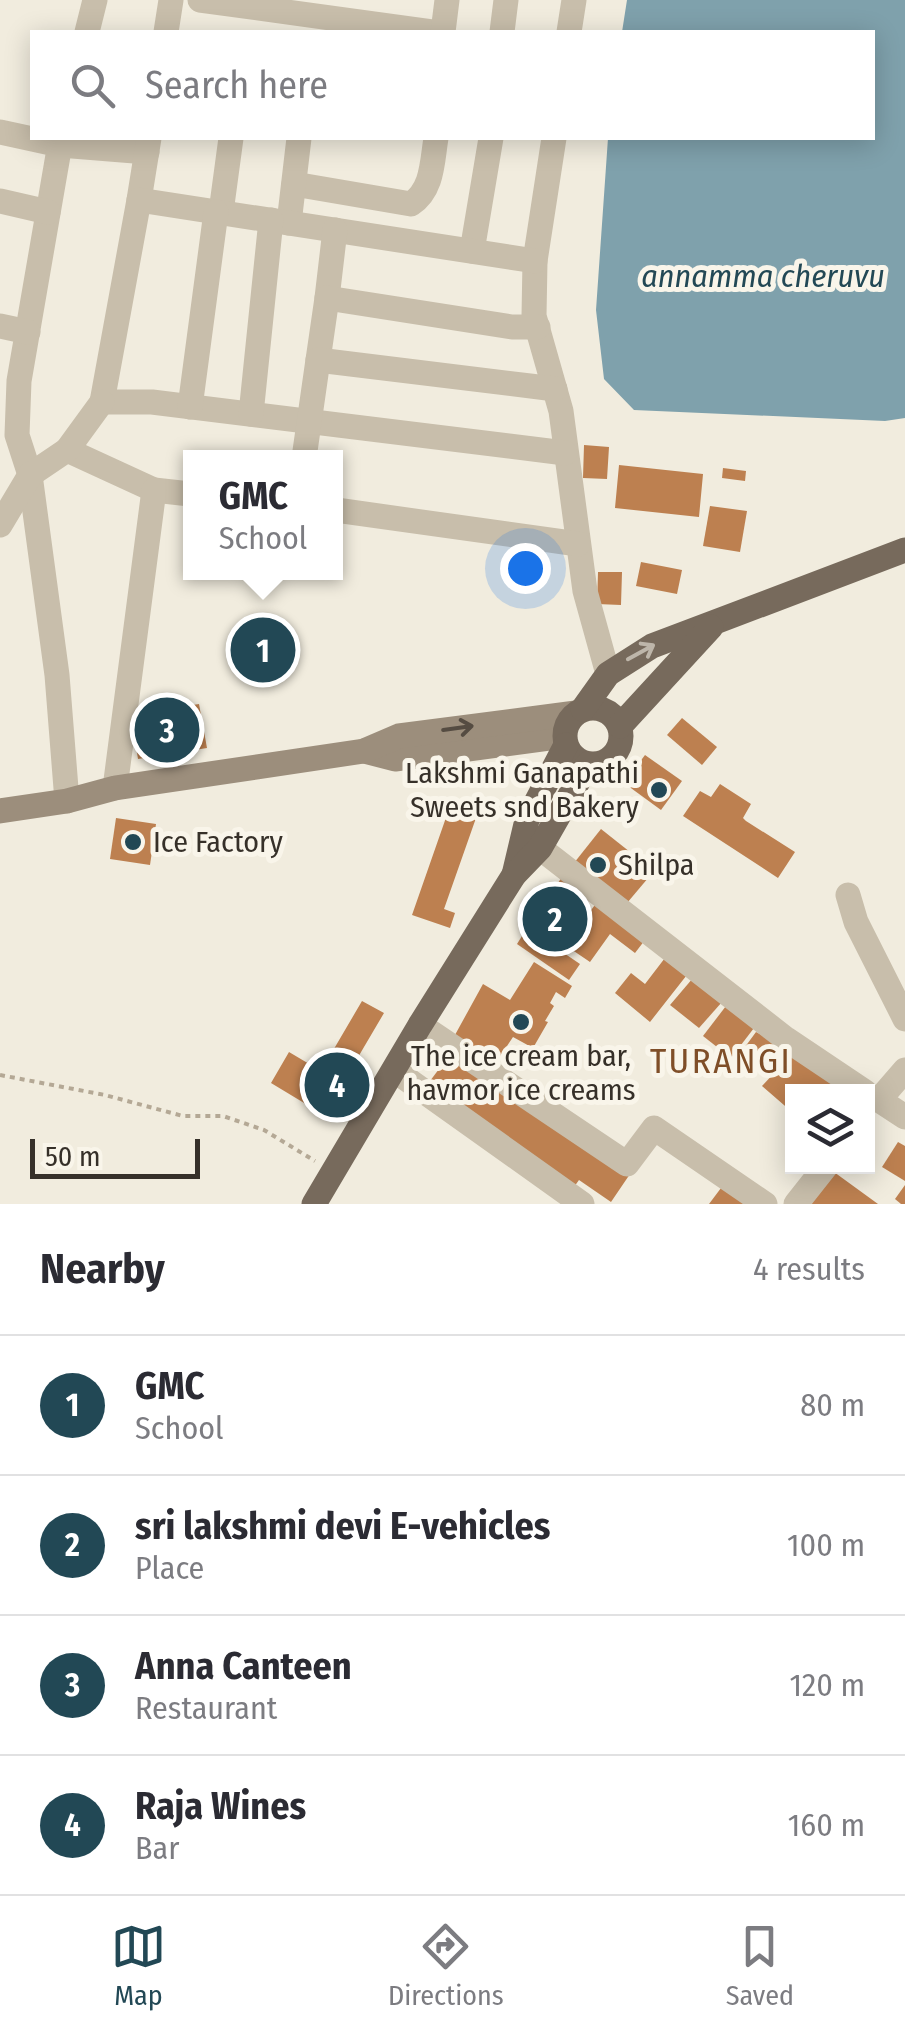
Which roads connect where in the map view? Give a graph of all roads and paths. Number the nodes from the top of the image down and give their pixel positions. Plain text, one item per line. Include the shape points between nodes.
1 (95, 0) edge
2 (171, 0) edge
3 (200, 0) edge
4 (447, 0) edge
5 (506, 0) edge
6 (574, 0) edge
7 (249, 13) edge
8 (313, 24) edge
9 (88, 30) edge
10 (166, 30) edge
11 (402, 30) edge
12 (443, 30) edge
13 (502, 30) edge
14 (570, 30) edge
15 (0, 132) edge
16 (30, 136) edge
17 (232, 140) edge
18 (300, 140) edge
19 (436, 140) edge
20 (491, 140) edge
21 (554, 140) edge
22 (60, 141) edge
23 (148, 145) edge
24 (294, 184) junction
25 (139, 200) junction
26 (0, 201) edge
27 (48, 212) junction
28 (218, 212) junction
29 (280, 222) junction
30 (335, 230) junction
31 (472, 252) junction
32 (536, 262) junction
33 (327, 298) junction
34 (0, 326) edge
35 (538, 327) junction
36 (28, 332) junction
37 (318, 360) junction
38 (555, 389) junction
39 (9, 400) edge
40 (102, 402) junction
41 (190, 407) junction
42 (252, 414) junction
43 (310, 422) junction
44 (67, 450) junction
45 (305, 450) edge
46 (565, 453) junction
47 (30, 475) junction
48 (154, 490) junction
49 (183, 493) edge
50 (343, 511) edge
51 (0, 525) edge
52 (578, 544) junction
53 (905, 550) edge
54 (718, 620) junction
55 (608, 674) junction
56 (572, 726) junction
57 (620, 726) junction
58 (588, 764) junction
59 (116, 788) junction
60 (67, 802) junction
61 (0, 810) edge
62 (540, 848) junction
63 (514, 875) junction
64 (848, 894) dead end
65 (905, 1020) edge
66 (420, 1025) junction
67 (394, 1070) junction
68 (905, 1070) edge
69 (0, 1074) edge
70 (848, 1084) edge
71 (875, 1096) edge
72 (875, 1102) edge
73 (905, 1117) edge
74 (334, 1172) junction
75 (820, 1174) edge
76 (314, 1204) edge
77 (582, 1204) edge
78 (765, 1204) edge
79 (796, 1204) edge

1 - 9 street
2 - 10 street
3 - 7 street
4 - 12 street
5 - 13 street
6 - 14 street
7 - 8 street
8 - 11 street
15 - 16 street
17 - 28 street
18 - 24 street
19 - 24 street via 428,186 412,204
20 - 31 street
21 - 32 street
22 - 23 street
22 - 27 street
23 - 25 street
24 - 29 street
25 - 28 street
25 - 40 street
26 - 27 street
27 - 36 street
28 - 29 street
28 - 41 street
29 - 30 street
29 - 42 street
30 - 31 street
30 - 33 street
31 - 32 street
32 - 35 street
33 - 35 street
33 - 37 street
34 - 36 street
35 - 38 street
36 - 39 street
37 - 38 street
37 - 43 street
38 - 46 street
39 - 47 street
40 - 41 street
40 - 44 street
41 - 42 street
42 - 43 street
43 - 45 street
43 - 46 street
44 - 47 street
44 - 48 street
46 - 52 street
47 - 51 street
47 - 60 street
48 - 49 street
48 - 59 street
50 - 52 street
52 - 55 street
53 - 54 main road
55 -> 54 main road via 652,646
54 - 57 main road
55 - 56 main road
56 - 57 main road via 598,708
56 - 58 main road via 574,758
56 - 59 street via 395,758 364,751
56 - 63 main road via 527,820
57 - 58 main road via 615,754
58 - 62 main road
59 - 60 street
60 - 61 street
62 - 63 main road
62 - 70 street
63 - 66 main road
64 - 65 street
66 - 67 main road
66 - 78 street via 627,1164 654,1128
67 - 74 main road
67 - 77 street
68 - 71 street
69 - 74 path via 183,1116 223,1116 264,1130
72 - 73 street
74 - 76 main road
75 - 79 street

